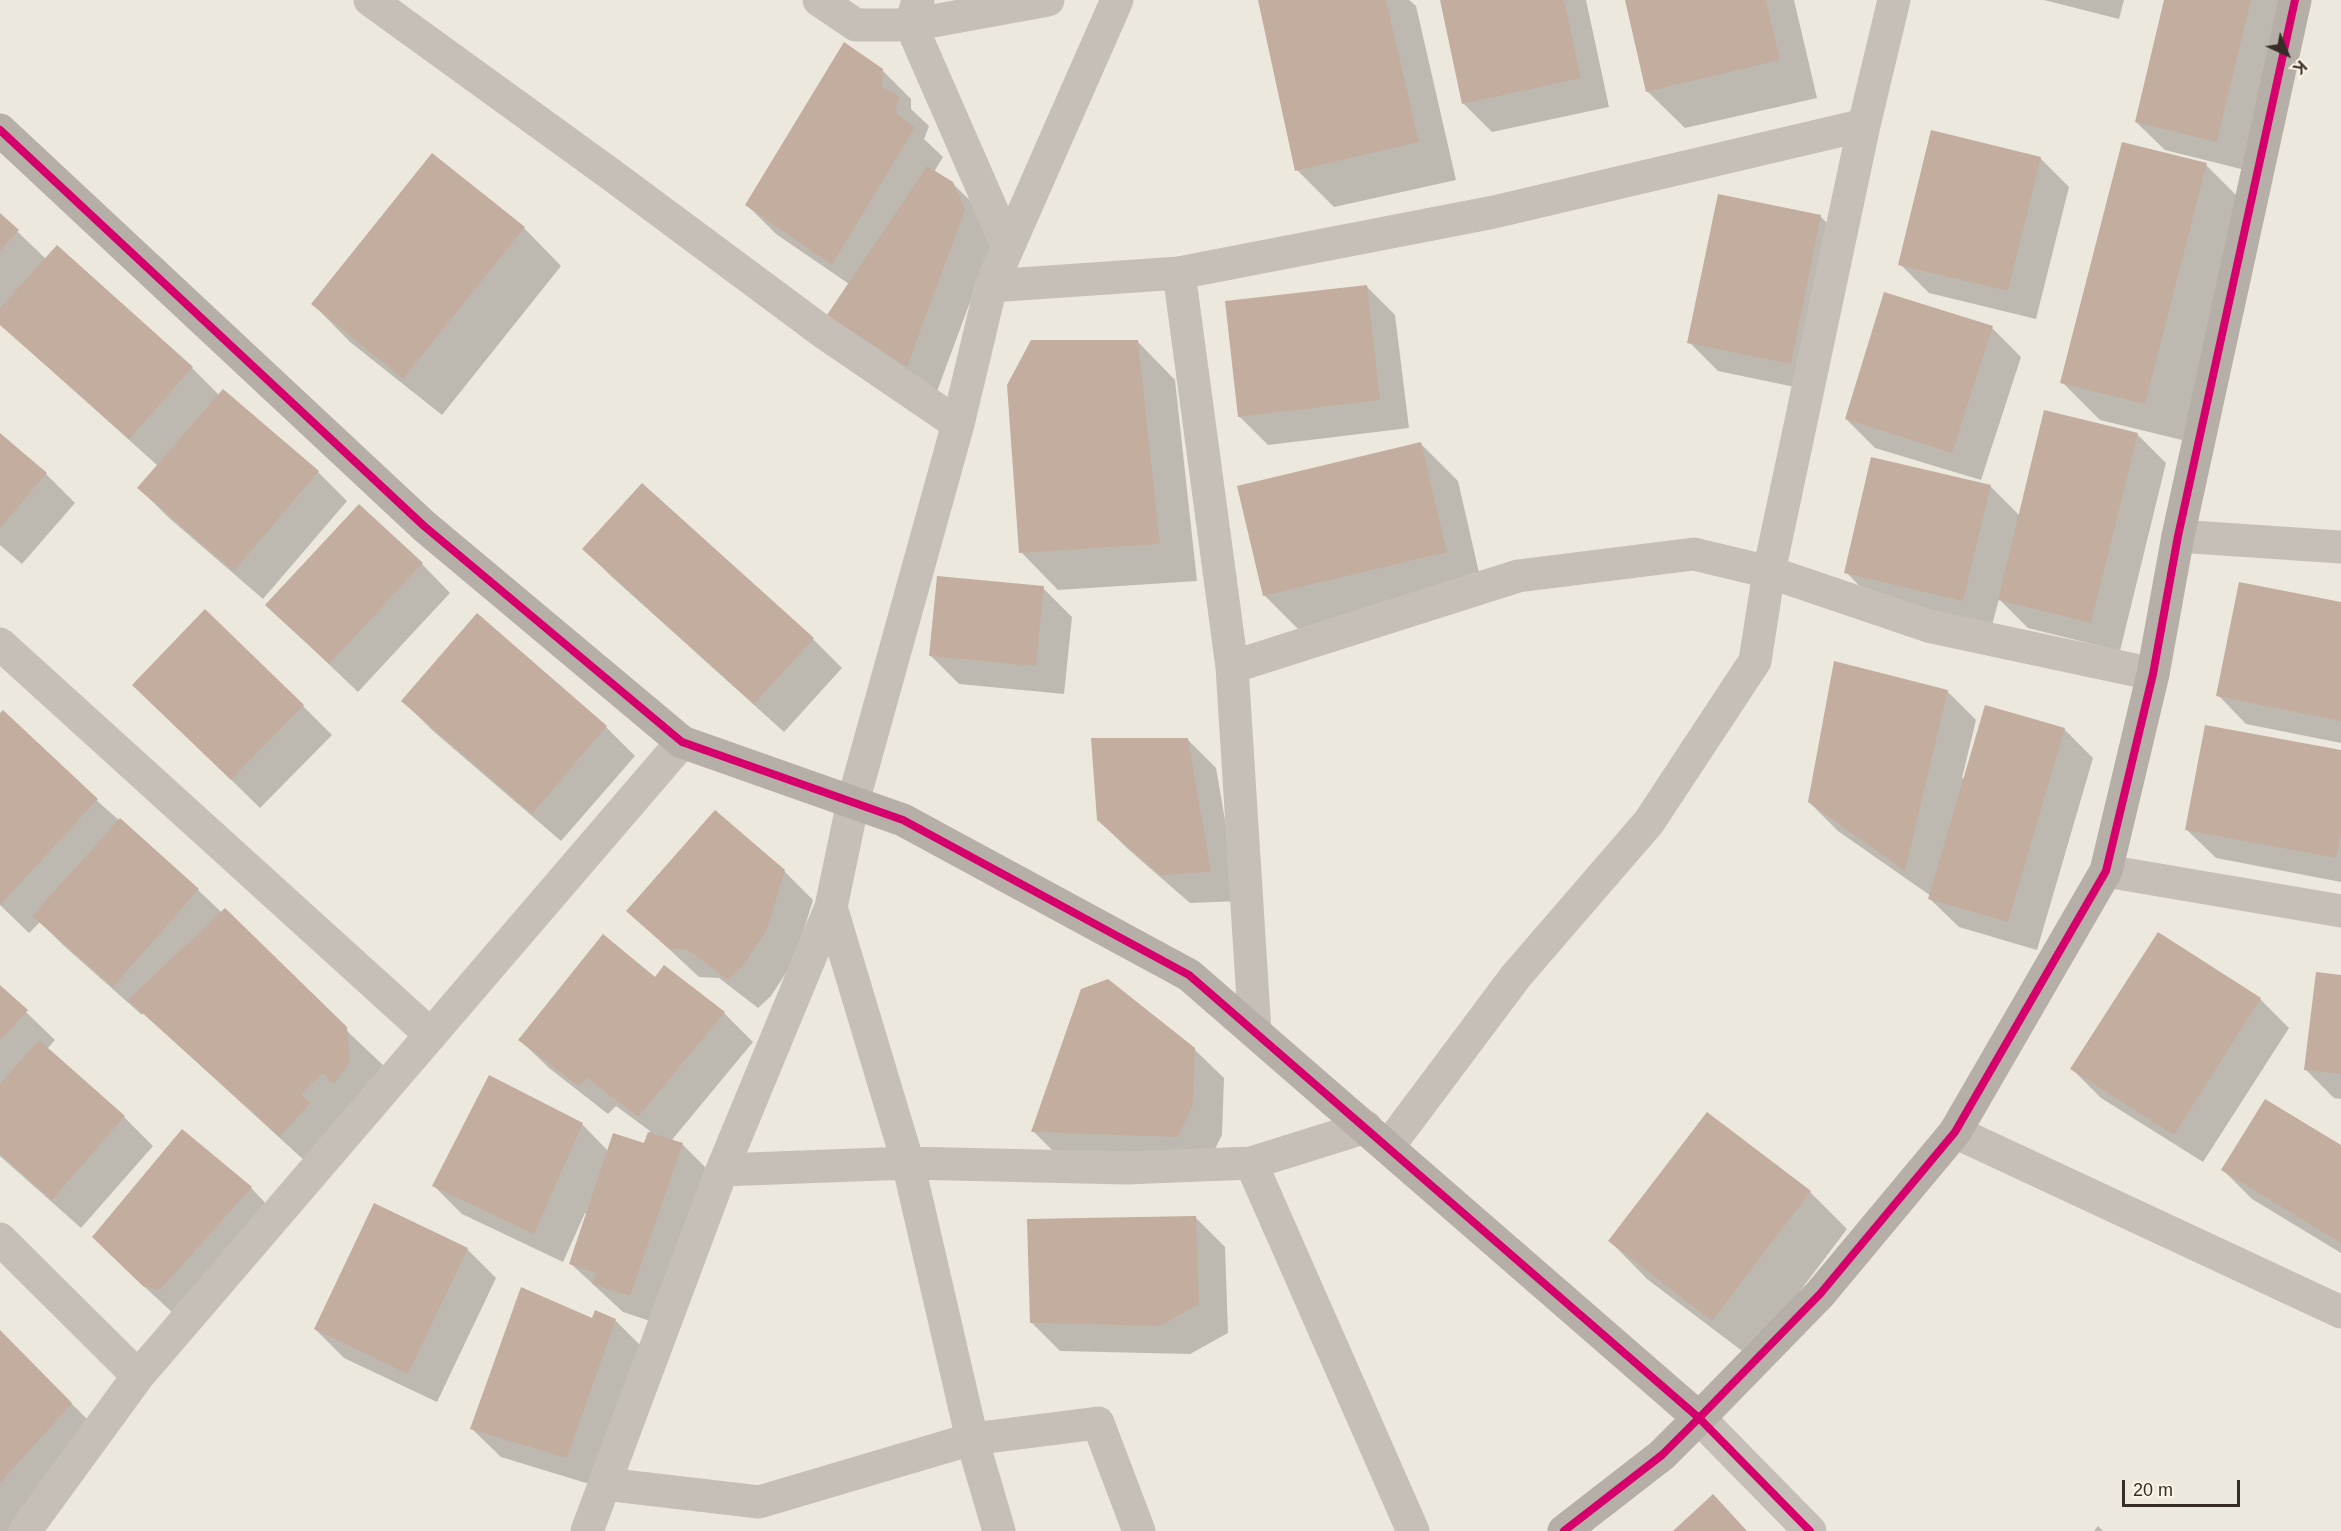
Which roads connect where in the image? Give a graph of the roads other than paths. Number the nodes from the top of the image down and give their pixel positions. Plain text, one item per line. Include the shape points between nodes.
1 (370, 0) edge
2 (819, 0) edge
3 (1048, 0) edge
4 (1117, 0) edge
5 (1894, 0) edge
6 (2295, 0) edge
7 (914, 13) edge
8 (1864, 124) junction
9 (0, 130) edge
10 (1008, 247) junction
11 (1179, 273) junction
12 (991, 286) junction
13 (958, 424) junction
14 (2178, 536) junction
15 (2341, 547) edge
16 (1769, 573) junction
17 (0, 644) edge
18 (1232, 666) junction
19 (2153, 674) junction
20 (682, 742) junction
21 (853, 802) junction
22 (2106, 871) junction
23 (831, 907) junction
24 (2341, 911) edge
25 (1255, 1032) junction
26 (431, 1035) junction
27 (1955, 1132) junction
28 (1377, 1137) junction
29 (908, 1163) junction
30 (1251, 1163) junction
31 (722, 1170) junction
32 (0, 1239) edge
33 (2341, 1312) edge
34 (138, 1376) junction
35 (1699, 1418) junction
36 (972, 1439) junction
37 (605, 1484) junction
38 (25, 1531) edge
39 (587, 1531) edge
40 (999, 1531) edge
41 (1139, 1531) edge
42 (1413, 1531) edge
43 (1564, 1531) edge
44 (1810, 1531) edge

1 - 13 street via 823,332
2 - 7 street via 856,25
3 - 7 street
4 - 10 street
5 - 8 street
6 - 14 street
7 - 10 street
8 - 11 street via 1494,212
8 - 16 street
9 - 20 street via 424,526
10 - 12 street
11 - 12 street
11 - 18 street
12 - 13 street
13 - 21 street
14 - 15 street
14 - 19 street
16 - 18 street via 1694,554 1518,576
16 - 19 street via 1928,626
16 - 28 street via 1755,661 1649,822
17 - 26 street
18 - 25 street
19 - 22 street
20 - 21 street
20 - 26 street
21 - 23 street
21 - 25 street via 903,820 1189,975
22 - 24 street
22 - 27 street
23 - 29 street
23 - 31 street
25 - 28 street
26 - 34 street
27 - 33 street
27 - 35 street via 1820,1294
28 - 30 street
28 - 35 street
29 - 30 street via 1126,1168
29 - 31 street
29 - 36 street
30 - 42 street
31 - 37 street
32 - 34 street
34 - 38 street
35 - 43 street via 1662,1455
35 - 44 street
36 - 37 street via 759,1502
36 - 40 street
36 - 41 street via 1098,1423
37 - 39 street

